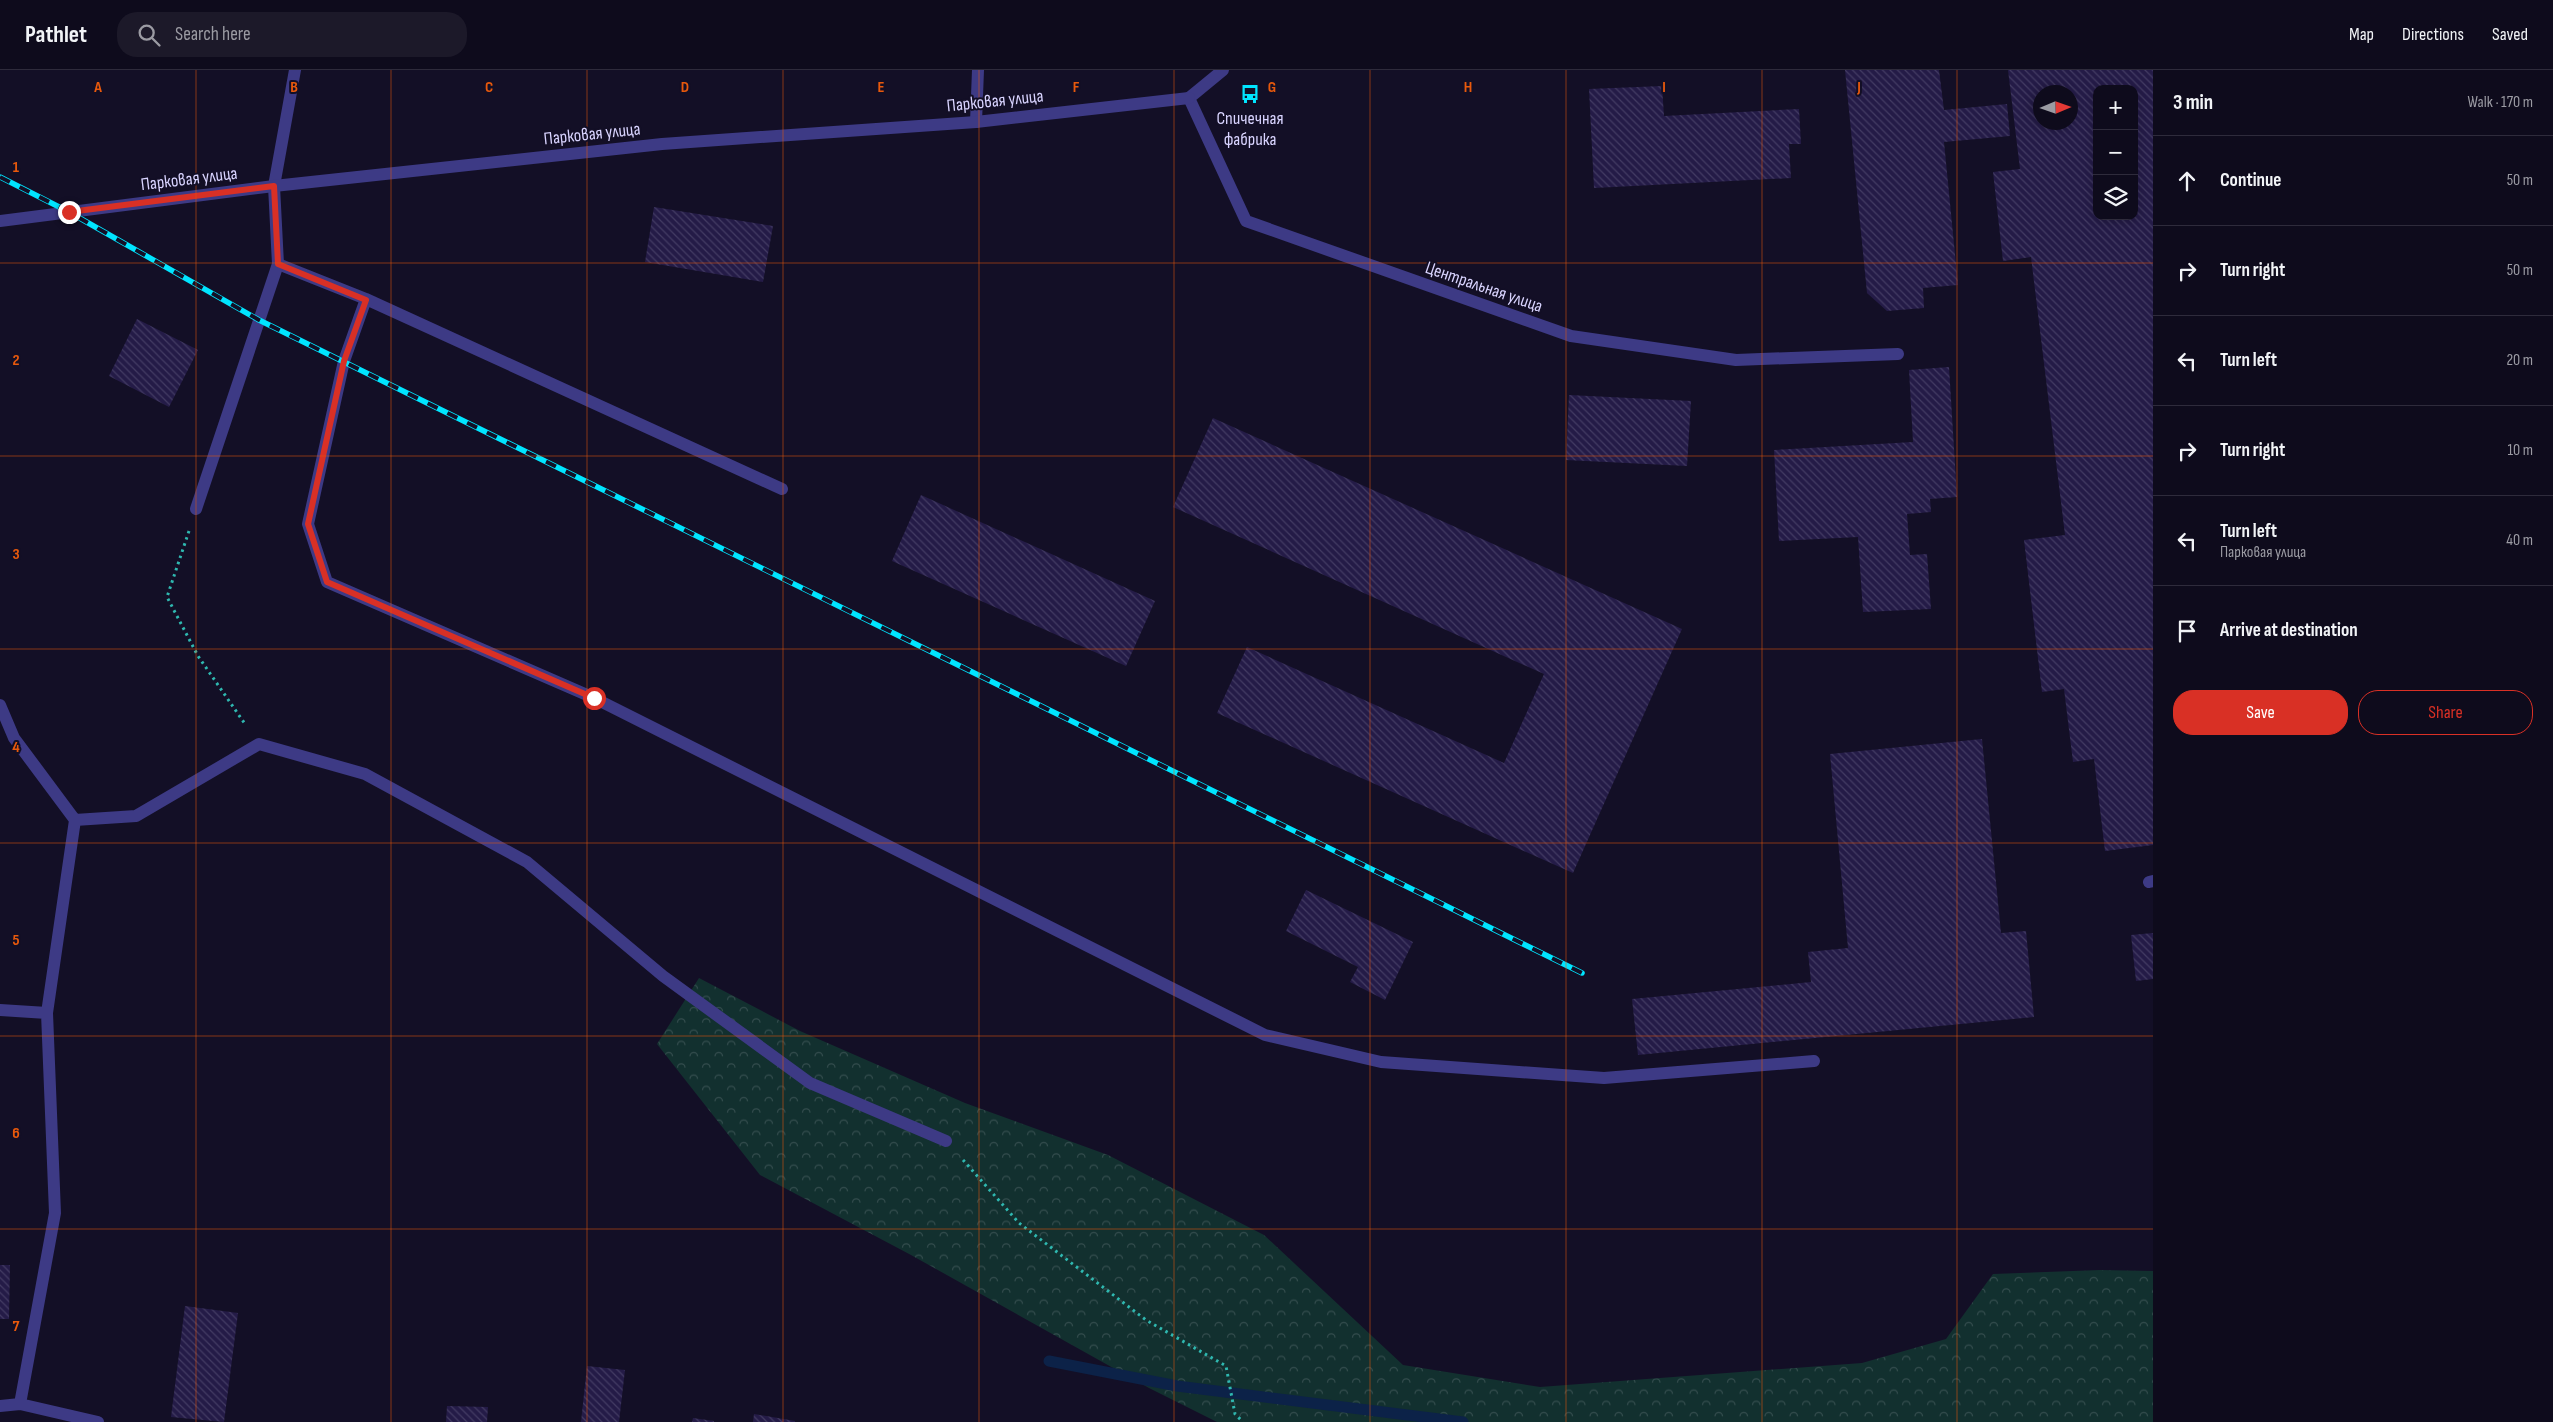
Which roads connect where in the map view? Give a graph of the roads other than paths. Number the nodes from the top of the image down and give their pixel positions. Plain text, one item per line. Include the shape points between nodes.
1 (295, 70) edge
2 (978, 70) edge
3 (1223, 70) edge
4 (1189, 98) junction
5 (976, 122) junction
6 (274, 186) junction
7 (0, 220) edge
8 (278, 264) junction
9 (366, 300) junction
10 (1898, 354) dead end
11 (782, 490) dead end
12 (196, 509) road end
13 (0, 705) edge
14 (75, 820) junction
15 (0, 1010) edge
16 (47, 1013) junction
17 (1814, 1061) dead end
18 (946, 1141) road end
19 (20, 1404) junction
20 (0, 1406) edge
21 (98, 1422) edge

1 - 6 street
2 - 5 street
3 - 4 street
4 - 5 street, Парковая улица
4 - 10 street, Центральная улица via 1246,221 1571,336 1736,360
5 - 6 street, Парковая улица via 662,144
6 - 7 street, Парковая улица
6 - 8 street
8 - 9 street
8 - 12 street
9 - 11 street
9 - 17 street via 344,361 308,524 327,582 594,698 1266,1035 1381,1062 1604,1078
13 - 14 street via 14,738
14 - 16 street
14 - 18 street via 136,816 259,744 365,774 527,862 663,976 810,1082
15 - 16 street
16 - 19 street via 55,1213
19 - 20 street
19 - 21 street

